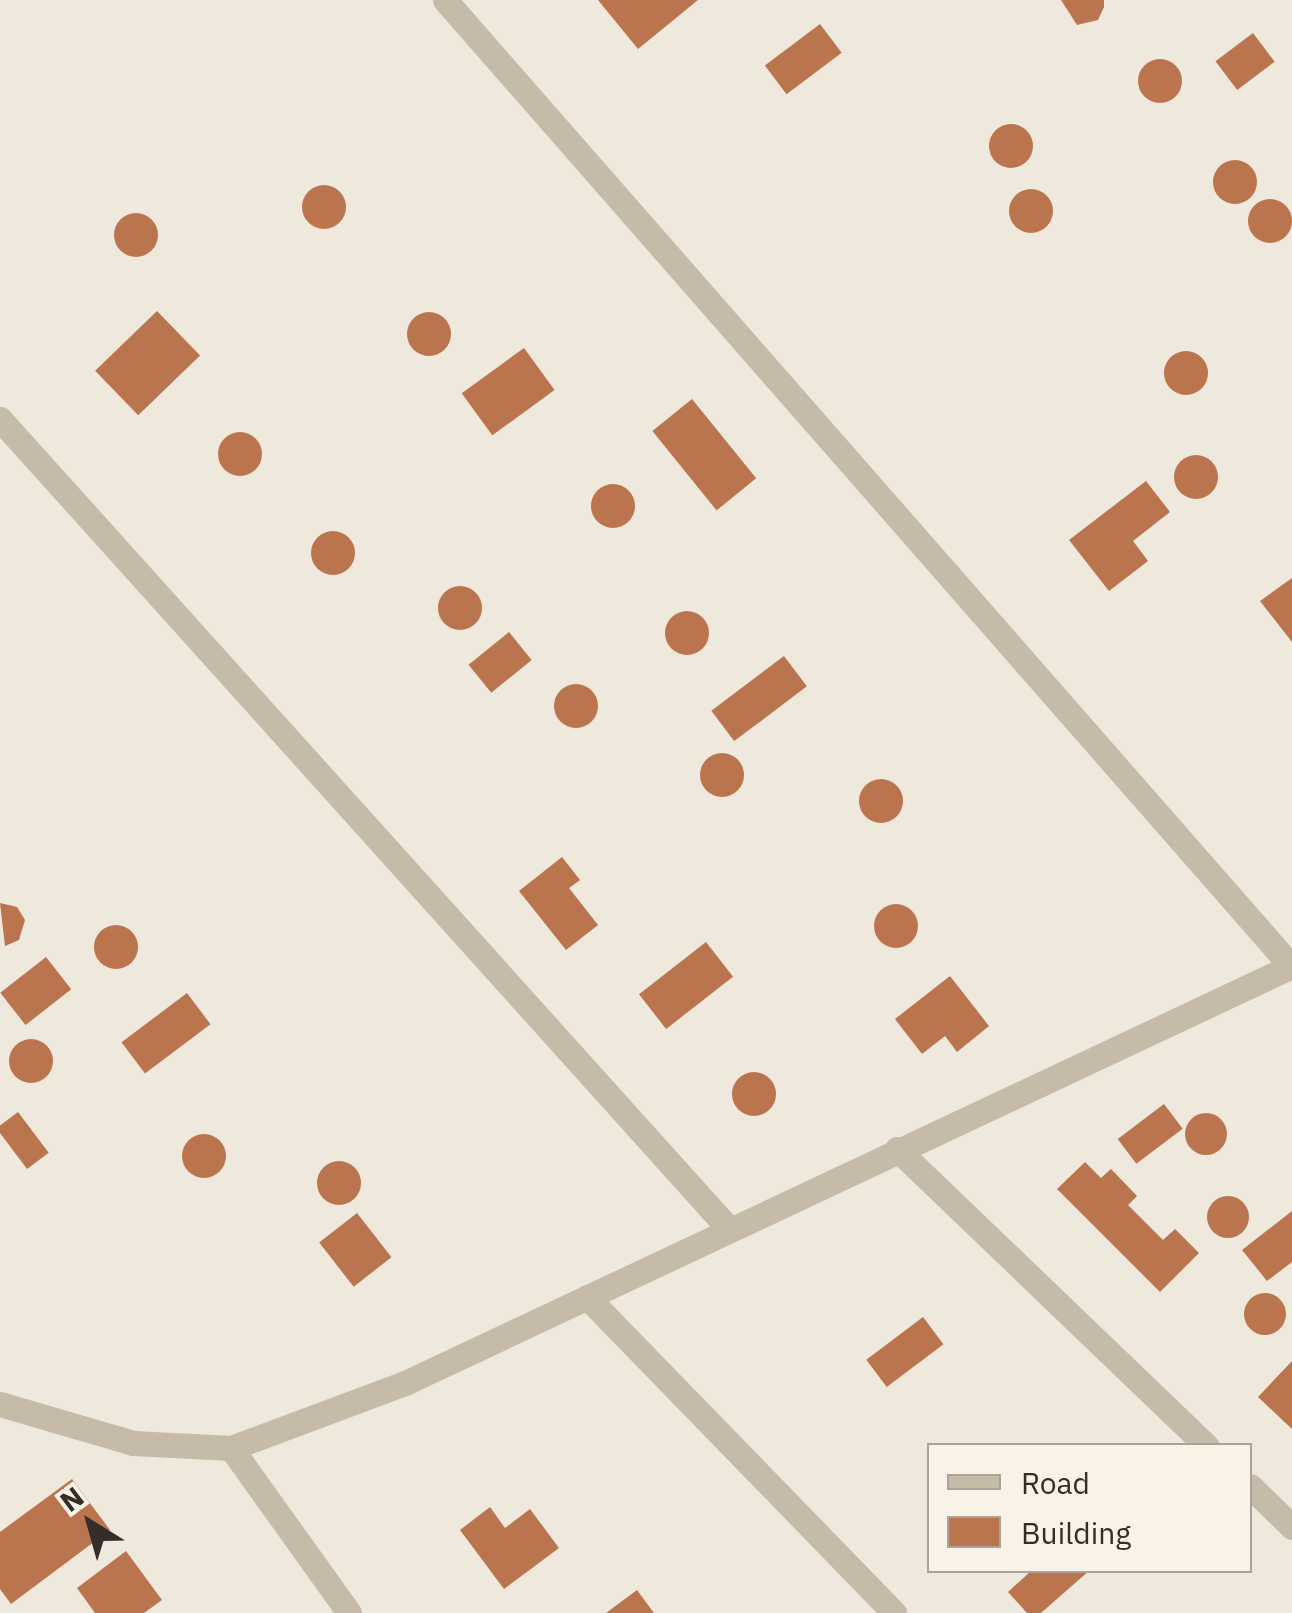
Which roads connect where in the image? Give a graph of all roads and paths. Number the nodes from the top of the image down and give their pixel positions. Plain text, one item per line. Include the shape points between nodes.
1 (445, 0) edge
2 (0, 419) edge
3 (1291, 966) edge
4 (897, 1149) junction
5 (730, 1229) junction
6 (587, 1297) junction
7 (0, 1404) edge
8 (1204, 1443) edge
9 (231, 1448) junction
10 (1252, 1488) edge
11 (1292, 1527) edge
12 (349, 1613) edge
13 (894, 1613) edge

1 - 3 street
2 - 5 street
3 - 4 street
4 - 5 street
4 - 8 street
5 - 6 street
6 - 9 street via 404,1384
6 - 13 street
7 - 9 street via 133,1443
9 - 12 street
10 - 11 street

